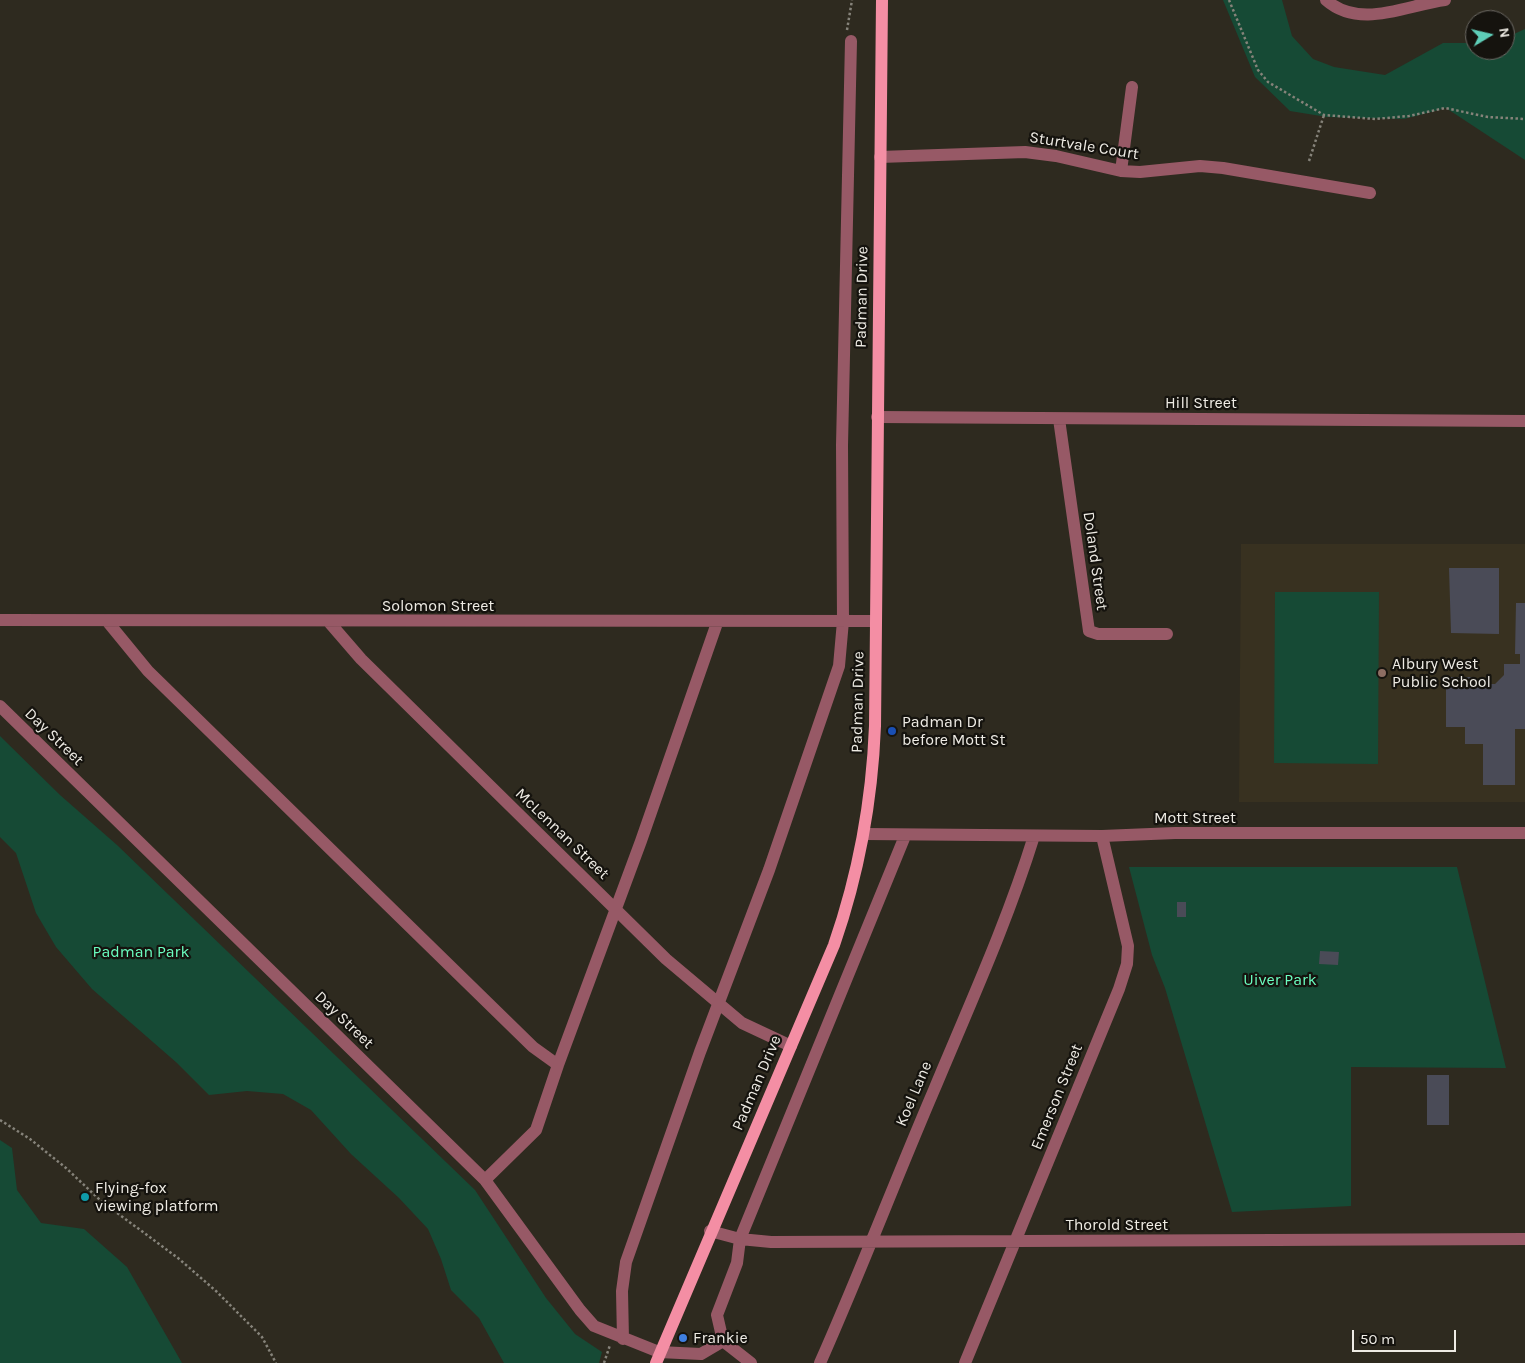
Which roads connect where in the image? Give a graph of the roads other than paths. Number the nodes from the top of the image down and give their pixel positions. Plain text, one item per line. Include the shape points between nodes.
1 (882, 0) edge
2 (1326, 0) edge
3 (1445, 0) edge
4 (850, 41) road end
5 (1132, 87) dead end
6 (880, 157) junction
7 (1121, 171) junction
8 (1370, 193) dead end
9 (877, 417) junction
10 (1059, 419) junction
11 (1525, 421) edge
12 (0, 620) edge
13 (107, 621) junction
14 (843, 621) junction
15 (876, 621) junction
16 (328, 622) junction
17 (717, 623) junction
18 (1167, 634) dead end
19 (0, 706) edge
20 (1525, 833) edge
21 (865, 834) junction
22 (906, 836) junction
23 (1034, 836) junction
24 (1102, 836) junction
25 (616, 909) junction
26 (718, 1006) junction
27 (791, 1046) junction
28 (558, 1064) junction
29 (485, 1180) junction
30 (710, 1231) junction
31 (740, 1239) junction
32 (1525, 1239) edge
33 (1015, 1241) junction
34 (873, 1242) junction
35 (618, 1337) junction
36 (723, 1341) junction
37 (658, 1357) edge
38 (751, 1363) edge
39 (820, 1363) edge
40 (965, 1363) edge

1 - 6 main road, Padman Drive
2 - 3 street via 1348,12 1366,15
4 - 14 street via 842,444
5 - 7 street
6 - 7 street, Sturtvale Court via 1025,152
6 - 9 main road, Padman Drive
7 - 8 street, Sturtvale Court via 1200,166 1223,168
9 - 10 street, Hill Street
9 - 15 main road, Padman Drive
10 - 11 street, Hill Street
10 - 18 street, Doland Street via 1089,631 1098,634
12 - 13 street, Solomon Street
13 - 16 street, Solomon Street
13 - 28 street via 148,671 533,1047
14 - 15 street, Solomon Street
14 - 17 street, Solomon Street
14 - 26 street via 842,647 834,684
15 - 21 main road, Padman Drive via 874,764
16 - 17 street, Solomon Street
16 - 25 street, McLennan Street via 361,659
17 - 25 street
19 - 29 street, Day Street
20 - 24 street, Mott Street
21 - 22 street, Mott Street
21 - 27 main road, Padman Drive via 848,906
22 - 23 street, Mott Street
22 - 31 street
23 - 24 street, Mott Street
23 - 34 street, Koel Lane via 1017,891
24 - 33 street, Emerson Street via 1125,928 1127,964
25 - 26 street, McLennan Street
25 - 28 street
26 - 27 street, McLennan Street via 754,1031
26 - 35 street via 626,1262
27 - 30 main road, Padman Drive
28 - 29 street via 536,1130
29 - 35 street, Day Street via 580,1310 594,1326
30 - 31 street, Thorold Street
30 - 37 main road, Padman Drive
31 - 34 street, Thorold Street
31 - 36 street via 737,1263 717,1315
32 - 33 street, Thorold Street
33 - 34 street, Thorold Street
33 - 40 street, Emerson Street
34 - 39 street, Koel Lane
35 - 37 street, Day Street
36 - 37 street, Day Street via 701,1354
36 - 38 street

